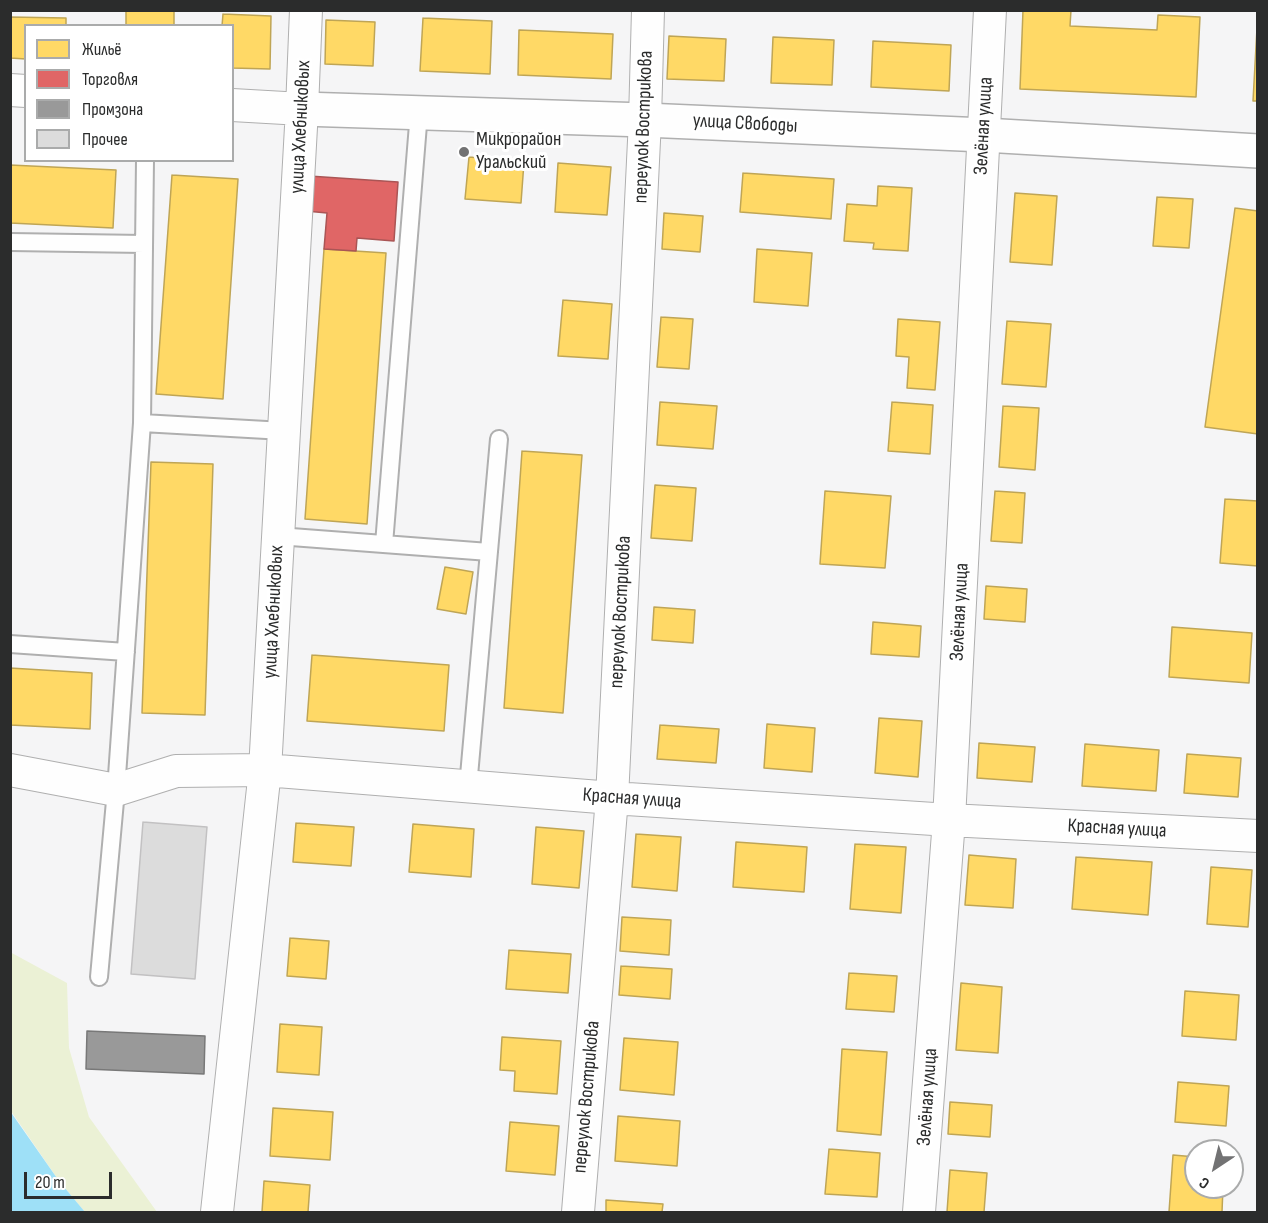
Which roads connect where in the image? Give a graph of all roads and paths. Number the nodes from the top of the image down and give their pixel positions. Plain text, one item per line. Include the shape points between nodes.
1 (306, 10) edge
2 (648, 10) edge
3 (990, 10) edge
4 (234, 105) edge
5 (302, 109) junction
6 (419, 112) junction
7 (645, 120) junction
8 (984, 135) junction
9 (1257, 151) edge
10 (145, 162) edge
11 (10, 243) edge
12 (144, 244) junction
13 (142, 423) junction
14 (284, 431) junction
15 (500, 439) dead end
16 (278, 536) junction
17 (384, 544) junction
18 (489, 552) junction
19 (10, 644) edge
20 (126, 652) junction
21 (10, 770) edge
22 (265, 770) junction
23 (468, 787) junction
24 (116, 790) junction
25 (612, 798) junction
26 (949, 820) junction
27 (1257, 836) edge
28 (99, 977) dead end
29 (218, 1212) edge
30 (578, 1212) edge
31 (919, 1212) edge

1 - 5 street, улица Хлебниковых
2 - 7 street, переулок Вострикова
3 - 8 street, Зелёная улица
4 - 5 street, улица Свободы
5 - 6 street, улица Свободы
5 - 14 street, улица Хлебниковых
6 - 7 street, улица Свободы
6 - 17 lane
7 - 8 street, улица Свободы
7 - 25 street, переулок Вострикова
8 - 9 street, улица Свободы
8 - 26 street, Зелёная улица
10 - 12 lane
11 - 12 lane
12 - 13 lane
13 - 14 lane
13 - 20 lane
14 - 16 street, улица Хлебниковых
15 - 18 lane
16 - 17 lane
16 - 22 street, улица Хлебниковых
17 - 18 lane
18 - 23 lane
19 - 20 lane
20 - 24 lane
21 - 24 street, Красная улица
22 - 23 street, Красная улица
22 - 24 street, Красная улица via 176,771
22 - 29 street, улица Хлебниковых
23 - 25 street, Красная улица
24 - 28 lane
25 - 26 street, Красная улица
25 - 30 street, переулок Вострикова
26 - 27 street, Красная улица
26 - 31 street, Зелёная улица

